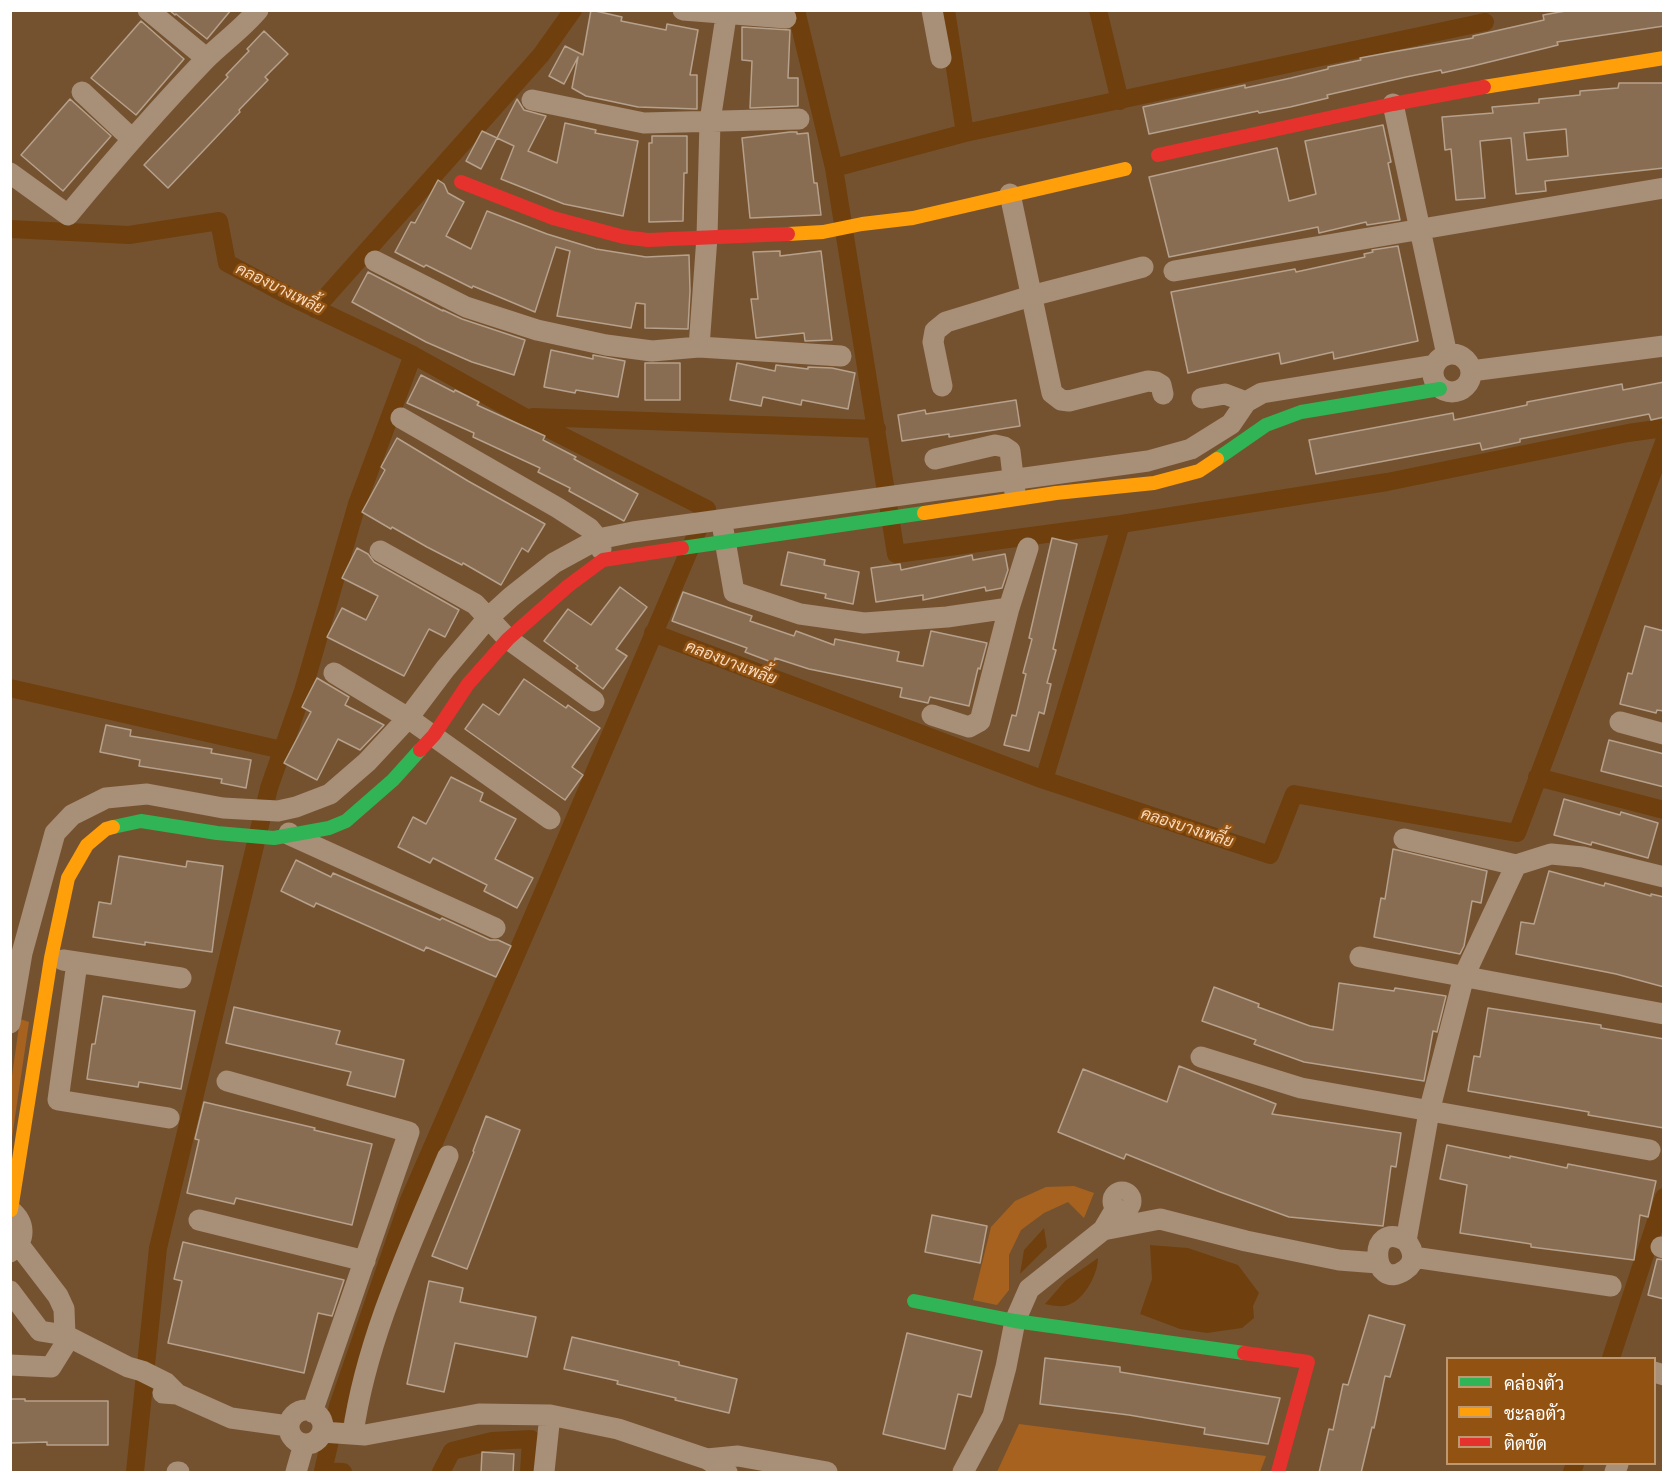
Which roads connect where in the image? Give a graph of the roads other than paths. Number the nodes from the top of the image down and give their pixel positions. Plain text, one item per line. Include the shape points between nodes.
1 (148, 10) edge
2 (683, 10) edge
3 (932, 10) edge
4 (727, 13) edge
5 (253, 16) edge
6 (786, 18) dead end
7 (206, 58) junction
8 (941, 58) dead end
9 (1664, 58) edge
10 (82, 92) dead end
11 (532, 100) dead end
12 (1392, 104) junction
13 (799, 119) dead end
14 (710, 121) junction
15 (132, 139) junction
16 (1158, 155) dead end
17 (1125, 169) dead end
18 (10, 173) edge
19 (461, 182) dead end
20 (1664, 188) edge
21 (1010, 194) junction
22 (1420, 229) junction
23 (707, 237) junction
24 (375, 261) dead end
25 (1143, 267) dead end
26 (1174, 271) dead end
27 (1032, 296) junction
28 (1664, 346) edge
29 (699, 347) junction
30 (841, 356) dead end
31 (1441, 360) junction
32 (1471, 371) junction
33 (942, 386) dead end
34 (1440, 389) junction
35 (1162, 394) dead end
36 (1202, 398) dead end
37 (1246, 402) junction
38 (401, 418) dead end
39 (935, 459) dead end
40 (1015, 489) junction
41 (924, 502) junction
42 (715, 521) junction
43 (598, 538) junction
44 (718, 544) junction
45 (1028, 548) dead end
46 (380, 551) dead end
47 (603, 560) junction
48 (1010, 608) junction
49 (488, 618) junction
50 (508, 639) junction
51 (334, 673) dead end
52 (594, 701) dead end
53 (932, 715) dead end
54 (408, 718) junction
55 (1620, 722) dead end
56 (1664, 734) edge
57 (434, 735) junction
58 (278, 811) junction
59 (550, 819) dead end
60 (282, 837) junction
61 (1404, 839) dead end
62 (1516, 865) junction
63 (1664, 877) edge
64 (495, 928) dead end
65 (22, 953) junction
66 (1360, 957) dead end
67 (51, 958) junction
68 (77, 963) junction
69 (1464, 976) junction
70 (181, 978) dead end
71 (1664, 1014) edge
72 (10, 1023) edge
73 (1201, 1057) dead end
74 (226, 1081) dead end
75 (1429, 1112) junction
76 (169, 1118) dead end
77 (1650, 1150) dead end
78 (448, 1156) dead end
79 (11, 1210) edge
80 (1160, 1219) junction
81 (199, 1220) dead end
82 (1103, 1230) junction
83 (15, 1249) edge
84 (1410, 1249) junction
85 (365, 1261) junction
86 (1378, 1263) junction
87 (1611, 1286) dead end
88 (10, 1291) edge
89 (914, 1302) dead end
90 (1015, 1321) junction
91 (67, 1336) junction
92 (10, 1365) edge
93 (312, 1412) junction
94 (550, 1415) junction
95 (288, 1425) junction
96 (322, 1432) junction
97 (353, 1434) junction
98 (304, 1444) junction
99 (707, 1458) junction
100 (802, 1470) edge
101 (296, 1473) edge
102 (544, 1473) edge
103 (727, 1473) edge
104 (827, 1473) edge
105 (963, 1473) edge
106 (1278, 1473) edge

1 - 7 street
2 - 4 street
3 - 8 street
4 - 6 street
4 - 14 street
5 - 7 street
7 - 15 street
9 - 12 street
10 - 15 street
11 - 14 street via 644,123
12 - 16 street
12 - 22 street
13 - 14 street
14 - 23 street
15 - 18 street via 68,215
17 - 21 street
19 - 23 street via 554,220 596,232 648,240
20 - 22 street
21 - 23 street via 914,218 823,232
21 - 27 street
22 - 26 street
22 - 31 street
23 - 29 street
24 - 29 street via 466,307 537,330 652,351
25 - 27 street
27 - 33 street via 946,322 935,331 933,342
27 - 35 street via 1052,393 1061,400 1148,381 1161,386
28 - 32 street
29 - 30 street
31 - 32 street via 1453,355 1464,359
31 - 34 street via 1434,379
31 - 37 street via 1262,393
32 - 34 street via 1464,388 1452,392
34 - 40 street via 1301,412 1266,425 1199,471 1154,483
36 - 37 street via 1225,394
37 - 40 street via 1231,424 1191,449
38 - 43 street via 558,508
39 - 40 street via 995,445 1004,447 1010,451
40 - 41 street
41 - 42 street via 835,504
41 - 44 street via 840,526
42 - 43 street
42 - 44 street
43 - 47 street
43 - 49 street via 554,563
44 - 47 street
44 - 48 street via 734,592 800,614 864,623
45 - 48 street
46 - 49 street via 475,603
47 - 50 street
48 - 53 street via 980,721 969,727
49 - 50 street
49 - 54 street
50 - 52 street
50 - 57 street via 468,684
51 - 54 street
54 - 57 street
54 - 58 street via 330,794
55 - 56 street
57 - 59 street
57 - 60 street via 393,780 346,820 329,828
58 - 60 street
58 - 65 street via 223,808 147,794 106,798 72,815 55,833
60 - 64 street
60 - 67 street via 217,833 141,821 106,829 87,845 68,878
61 - 62 street
62 - 63 street via 1551,854 1583,856
62 - 69 street
65 - 67 street
65 - 72 street
66 - 69 street
67 - 68 street
67 - 79 street
68 - 70 street
68 - 76 street via 57,1100
69 - 71 street
69 - 75 street
73 - 75 street via 1301,1088
74 - 85 street via 409,1132
75 - 77 street
75 - 84 street
78 - 97 street via 394,1285 358,1397
79 - 83 street via 21,1222 22,1238
80 - 82 street
80 - 82 street via 1124,1205
80 - 86 street via 1339,1260
81 - 85 street
82 - 90 street via 1029,1289
83 - 91 street via 58,1296
84 - 86 street via 1409,1267 1399,1274 1386,1272
84 - 86 street via 1396,1237 1385,1240 1377,1250
84 - 87 street
85 - 93 street
88 - 91 street via 40,1331
89 - 90 street
90 - 105 street via 993,1416
90 - 106 street via 1308,1362
91 - 92 street via 51,1367
91 - 95 street via 231,1418
93 - 95 street via 297,1412
93 - 96 street via 321,1421
94 - 97 street via 479,1414
94 - 99 street via 618,1429
94 - 102 street
95 - 98 street via 294,1440
96 - 97 street
96 - 98 street via 315,1442
98 - 101 street
99 - 100 street via 738,1456
99 - 103 street
100 - 104 street

